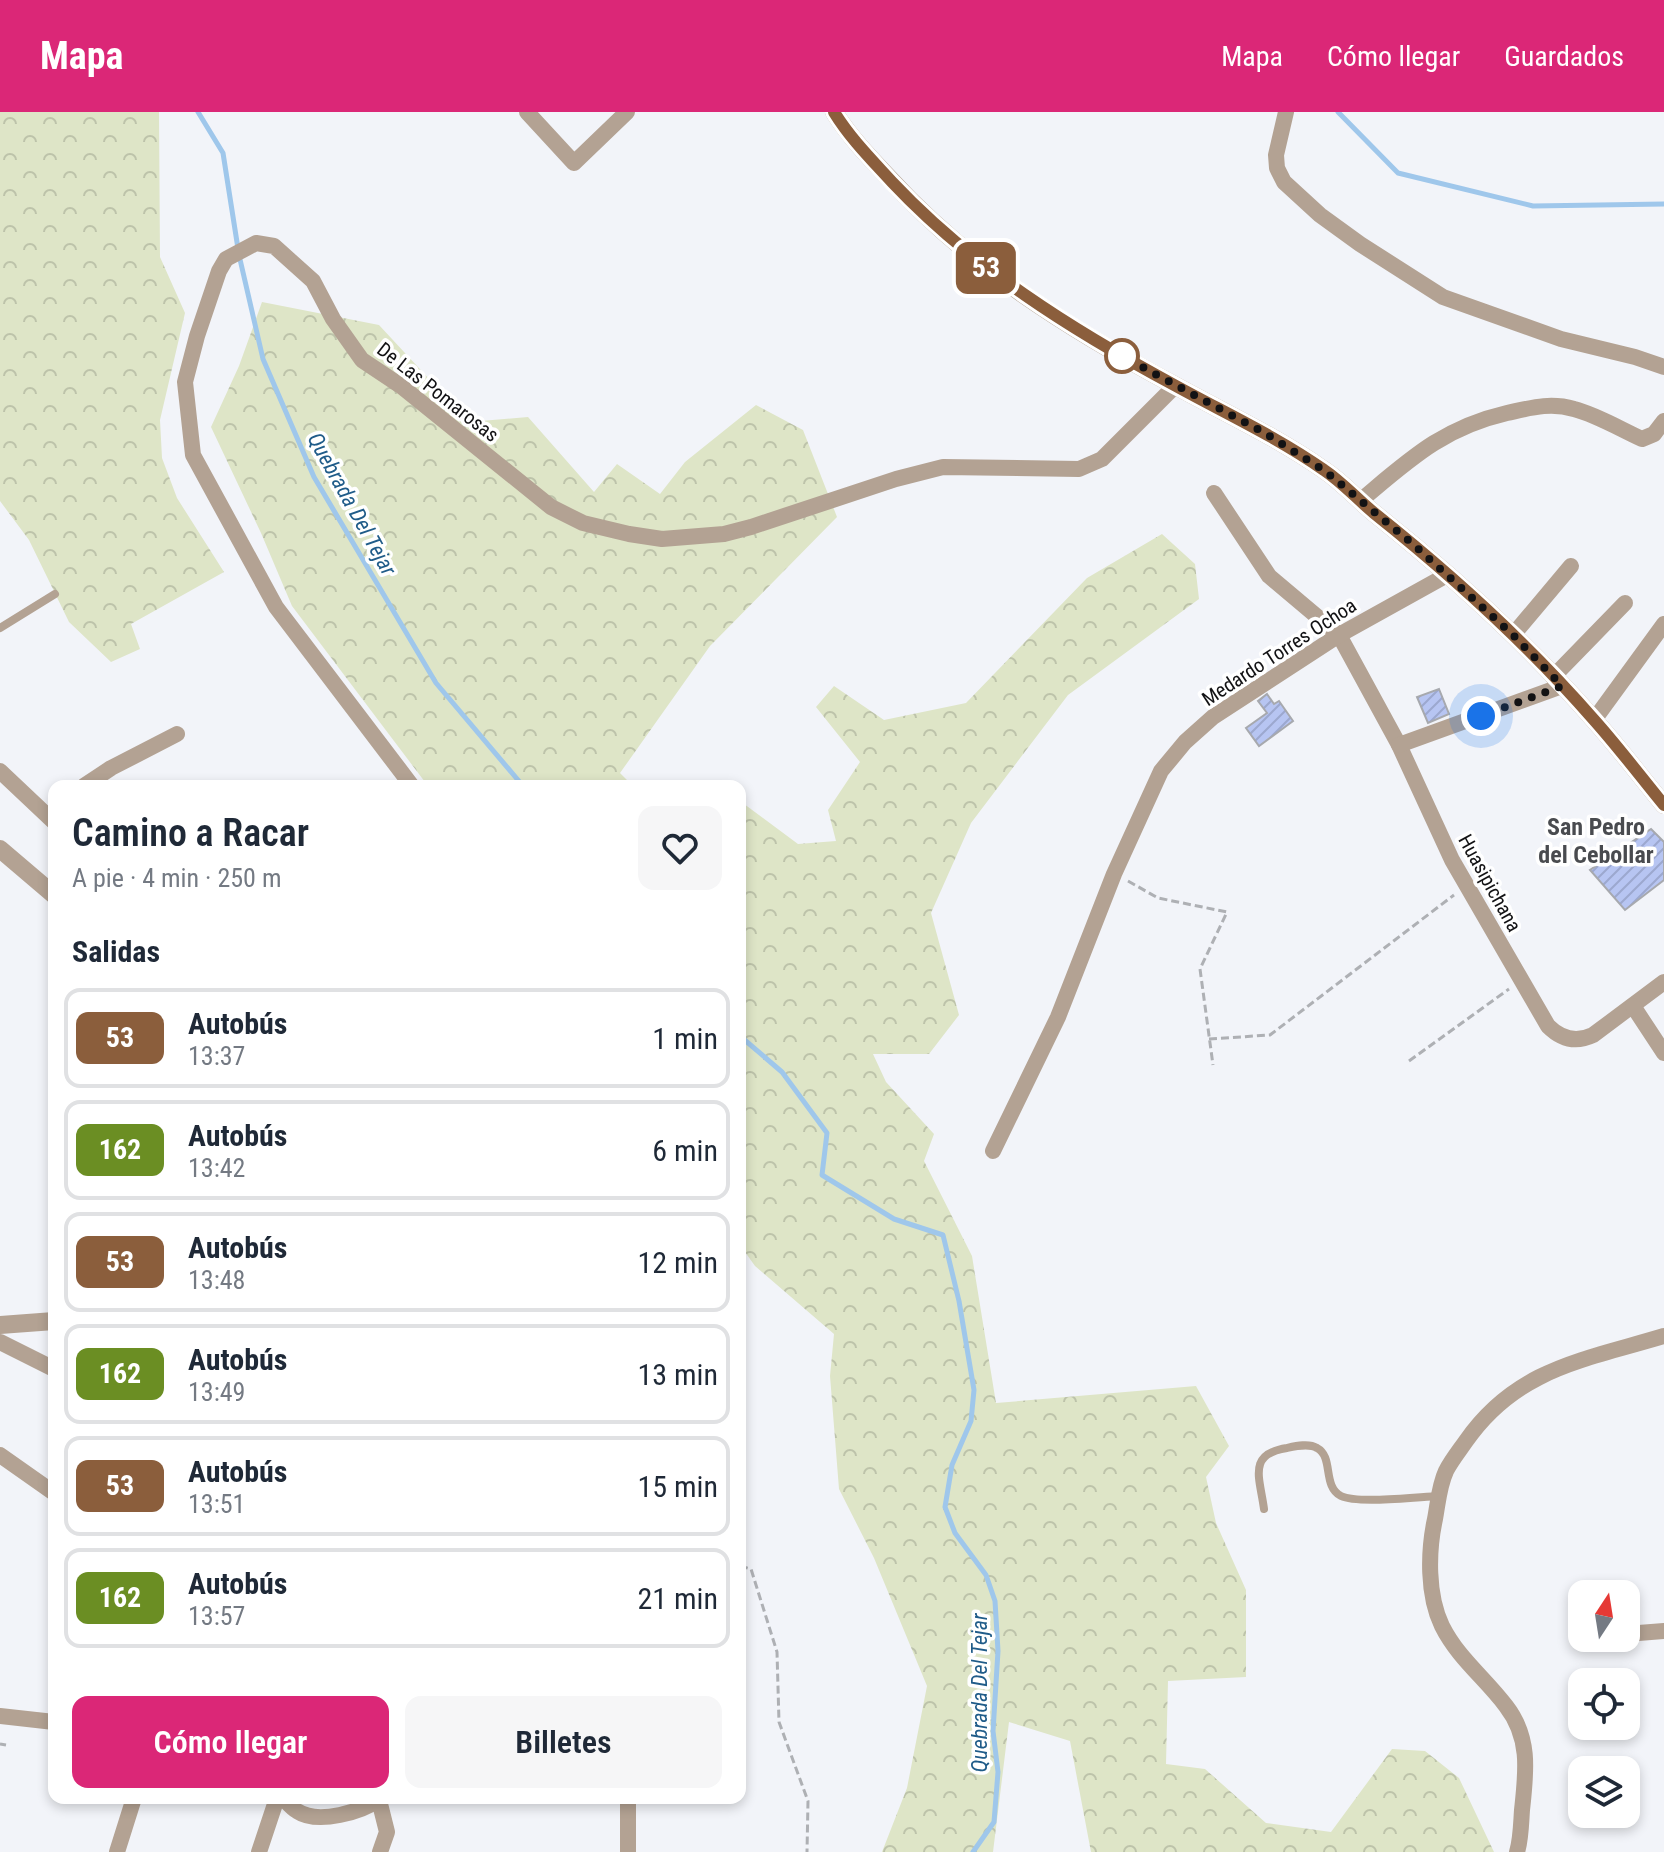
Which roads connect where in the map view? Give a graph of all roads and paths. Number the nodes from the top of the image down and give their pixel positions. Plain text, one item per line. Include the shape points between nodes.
1 (527, 112) edge
2 (627, 112) edge
3 (834, 112) edge
4 (1286, 112) edge
5 (1664, 367) edge
6 (1175, 386) junction
7 (1664, 421) edge
8 (1214, 493) dead end
9 (1360, 501) junction
10 (1571, 566) dead end
11 (1447, 575) junction
12 (55, 594) dead end
13 (1625, 603) dead end
14 (1664, 624) edge
15 (0, 628) edge
16 (1339, 635) junction
17 (1513, 635) junction
18 (1558, 682) junction
19 (1594, 720) junction
20 (177, 734) dead end
21 (1399, 745) junction
22 (0, 771) edge
23 (93, 780) edge
24 (407, 780) edge
25 (1664, 805) edge
26 (48, 811) edge
27 (0, 849) edge
28 (1114, 874) junction
29 (1467, 885) junction
30 (48, 890) edge
31 (1521, 979) junction
32 (1664, 982) edge
33 (1633, 1006) junction
34 (1209, 1039) junction
35 (1664, 1053) edge
36 (1409, 1061) dead end
37 (1213, 1065) dead end
38 (993, 1151) dead end
39 (48, 1321) edge
40 (0, 1325) edge
41 (1664, 1336) edge
42 (0, 1342) edge
43 (48, 1366) edge
44 (0, 1455) edge
45 (48, 1489) edge
46 (1440, 1496) junction
47 (1264, 1509) dead end
48 (746, 1568) edge
49 (1664, 1631) edge
50 (1640, 1633) edge
51 (0, 1716) edge
52 (48, 1721) edge
53 (0, 1744) edge
54 (6, 1745) dead end
55 (132, 1804) edge
56 (278, 1804) edge
57 (287, 1804) edge
58 (370, 1804) edge
59 (381, 1804) edge
60 (628, 1804) edge
61 (1518, 1851) edge
62 (117, 1852) edge
63 (259, 1852) edge
64 (380, 1852) edge
65 (628, 1852) edge
66 (807, 1852) edge

1 - 2 street via 572,163
3 - 6 street via 857,145 960,248 1043,308
4 - 5 street via 1276,155 1284,182 1360,244 1443,297 1561,339
6 - 9 street via 1263,432 1325,471
6 - 24 street, De Las Pomarosas via 1102,459 1079,469 943,467 724,534 662,539 629,534 583,523 551,507 362,360 313,281 274,246 256,243 226,259 203,315 185,382 193,455 276,607
7 - 9 street via 1642,439 1576,409 1553,405 1489,417 1456,429 1402,463
8 - 16 street via 1269,576
9 - 11 street
10 - 17 street
11 - 16 street, Medardo Torres Ochoa
11 - 17 street
12 - 15 lane
13 - 18 street
14 - 19 street
16 - 21 street, Huasipichana
16 - 28 street, Medardo Torres Ochoa via 1213,717 1185,742 1161,771
17 - 18 street
18 - 19 street
18 - 21 street
19 - 25 street
20 - 23 street
21 - 29 street, Huasipichana
22 - 26 street
27 - 30 street
28 - 34 path via 1158,898 1227,912 1200,969
28 - 38 street, Medardo Torres Ochoa via 1058,1017
29 - 31 street, Huasipichana
29 - 34 path via 1270,1035
31 - 33 street, Huasipichana via 1548,1026 1568,1039 1593,1035
31 - 36 path
32 - 33 street, Huasipichana
33 - 35 street
34 - 37 path
39 - 40 street
41 - 46 street via 1556,1368 1510,1394 1454,1458
42 - 43 street
44 - 45 street
46 - 47 lane via 1340,1495 1332,1488 1324,1454 1302,1445 1274,1450 1258,1466
46 - 61 street via 1431,1558 1441,1624 1474,1673 1512,1714 1523,1740 1526,1767
48 - 66 path via 751,1569 777,1652 779,1722 808,1801
49 - 50 street
51 - 52 street
53 - 54 path
55 - 62 street
56 - 63 street
57 - 58 street via 298,1813 326,1816
59 - 64 street via 387,1832
60 - 65 street

